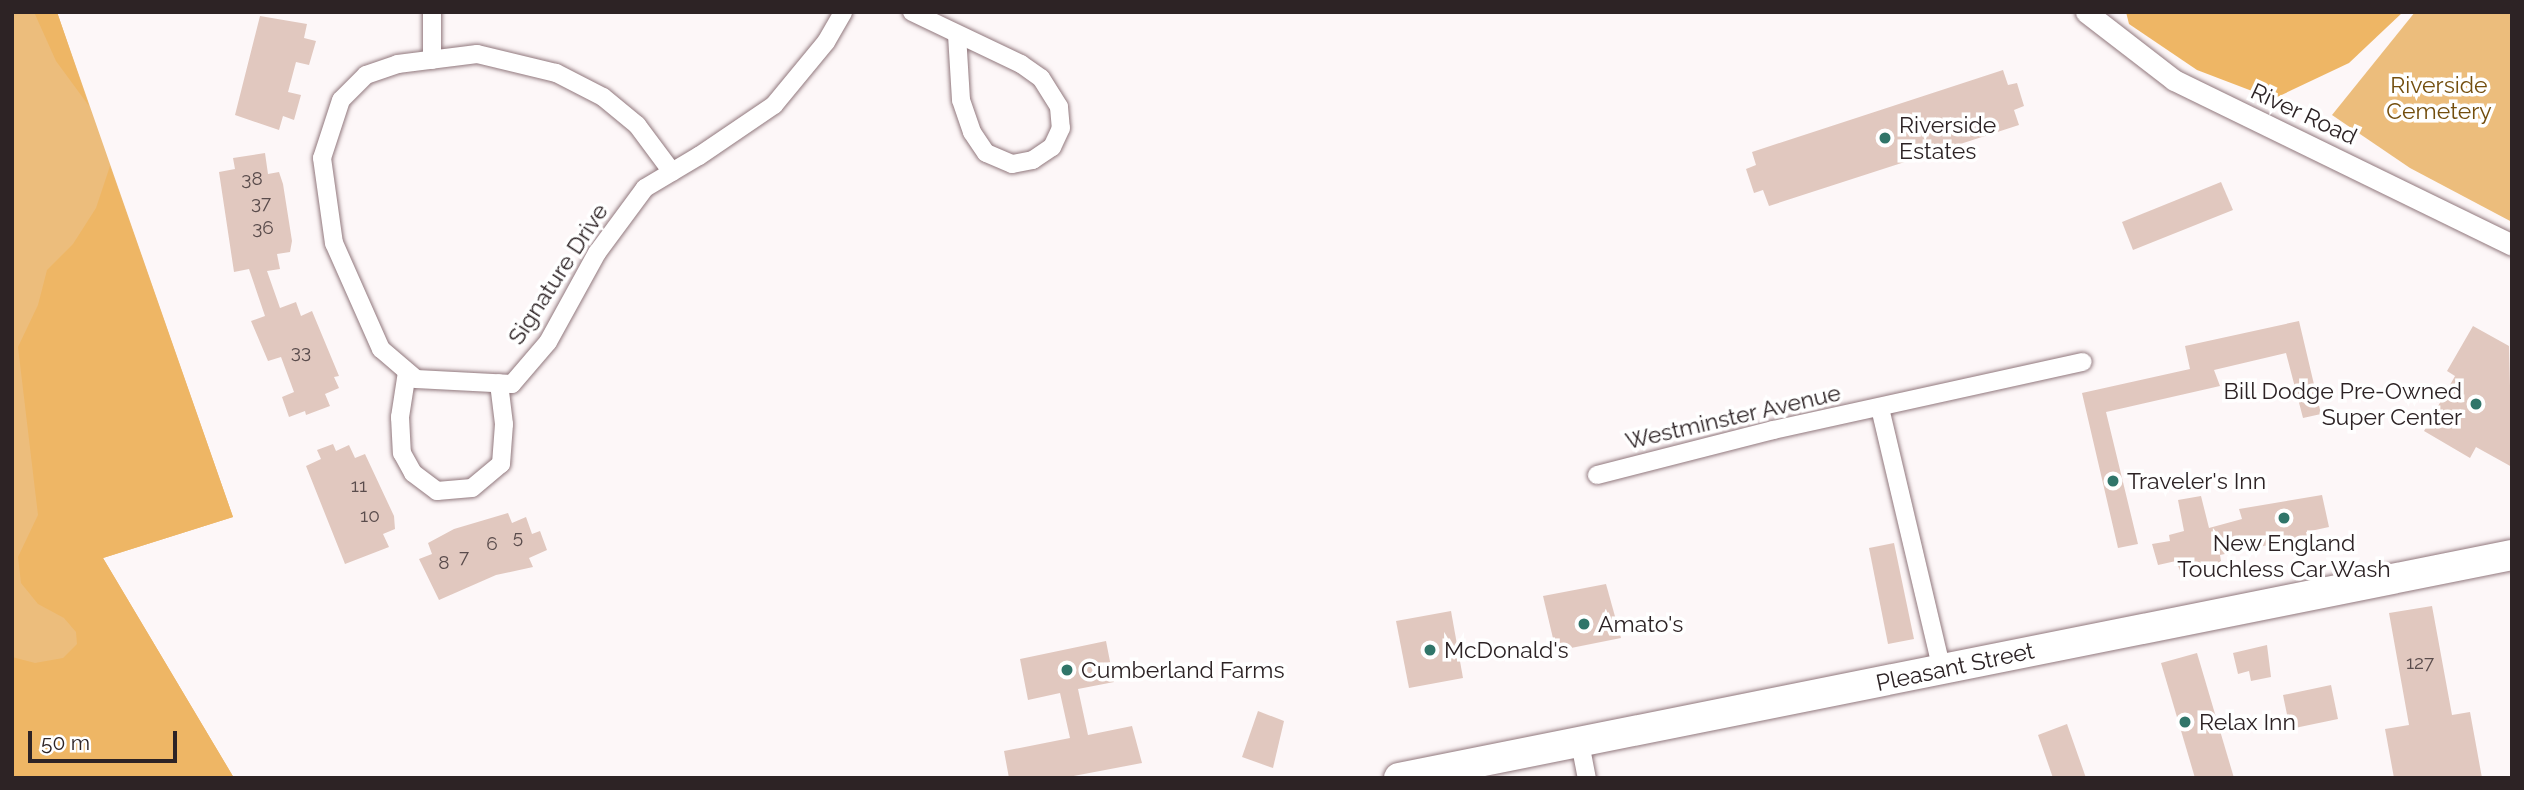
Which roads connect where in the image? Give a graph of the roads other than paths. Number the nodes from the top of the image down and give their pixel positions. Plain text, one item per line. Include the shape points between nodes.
1 (432, 12) edge
2 (843, 12) edge
3 (912, 12) edge
4 (2086, 12) edge
5 (957, 35) junction
6 (432, 60) junction
7 (672, 172) junction
8 (2512, 245) edge
9 (2083, 362) dead end
10 (407, 372) junction
11 (499, 383) junction
12 (1880, 408) junction
13 (1597, 475) dead end
14 (2512, 555) edge
15 (1942, 670) junction
16 (1580, 743) junction
17 (1399, 778) edge
18 (1587, 778) edge

1 - 6 street
2 - 7 street, Signature Drive via 827,42 774,105
3 - 5 street
4 - 8 street, River Road via 2174,80
5 - 5 street via 1021,64 1053,91 1061,128 1052,146 1033,160 1012,164 986,153 972,132 961,100
6 - 7 street via 477,54 556,74 603,97 637,125
6 - 10 street via 398,64 366,75 341,100 322,158 334,243 381,349
7 - 11 street, Signature Drive via 645,188 597,253 548,342 512,384
9 - 12 street, Westminster Avenue
10 - 11 street via 416,379
10 - 11 street via 400,416 402,453 414,473 437,491 472,488 501,464 504,424
12 - 13 street, Westminster Avenue
12 - 15 street
14 - 15 highway, Pleasant Street
15 - 16 highway, Pleasant Street
16 - 17 highway, Pleasant Street
16 - 18 street

